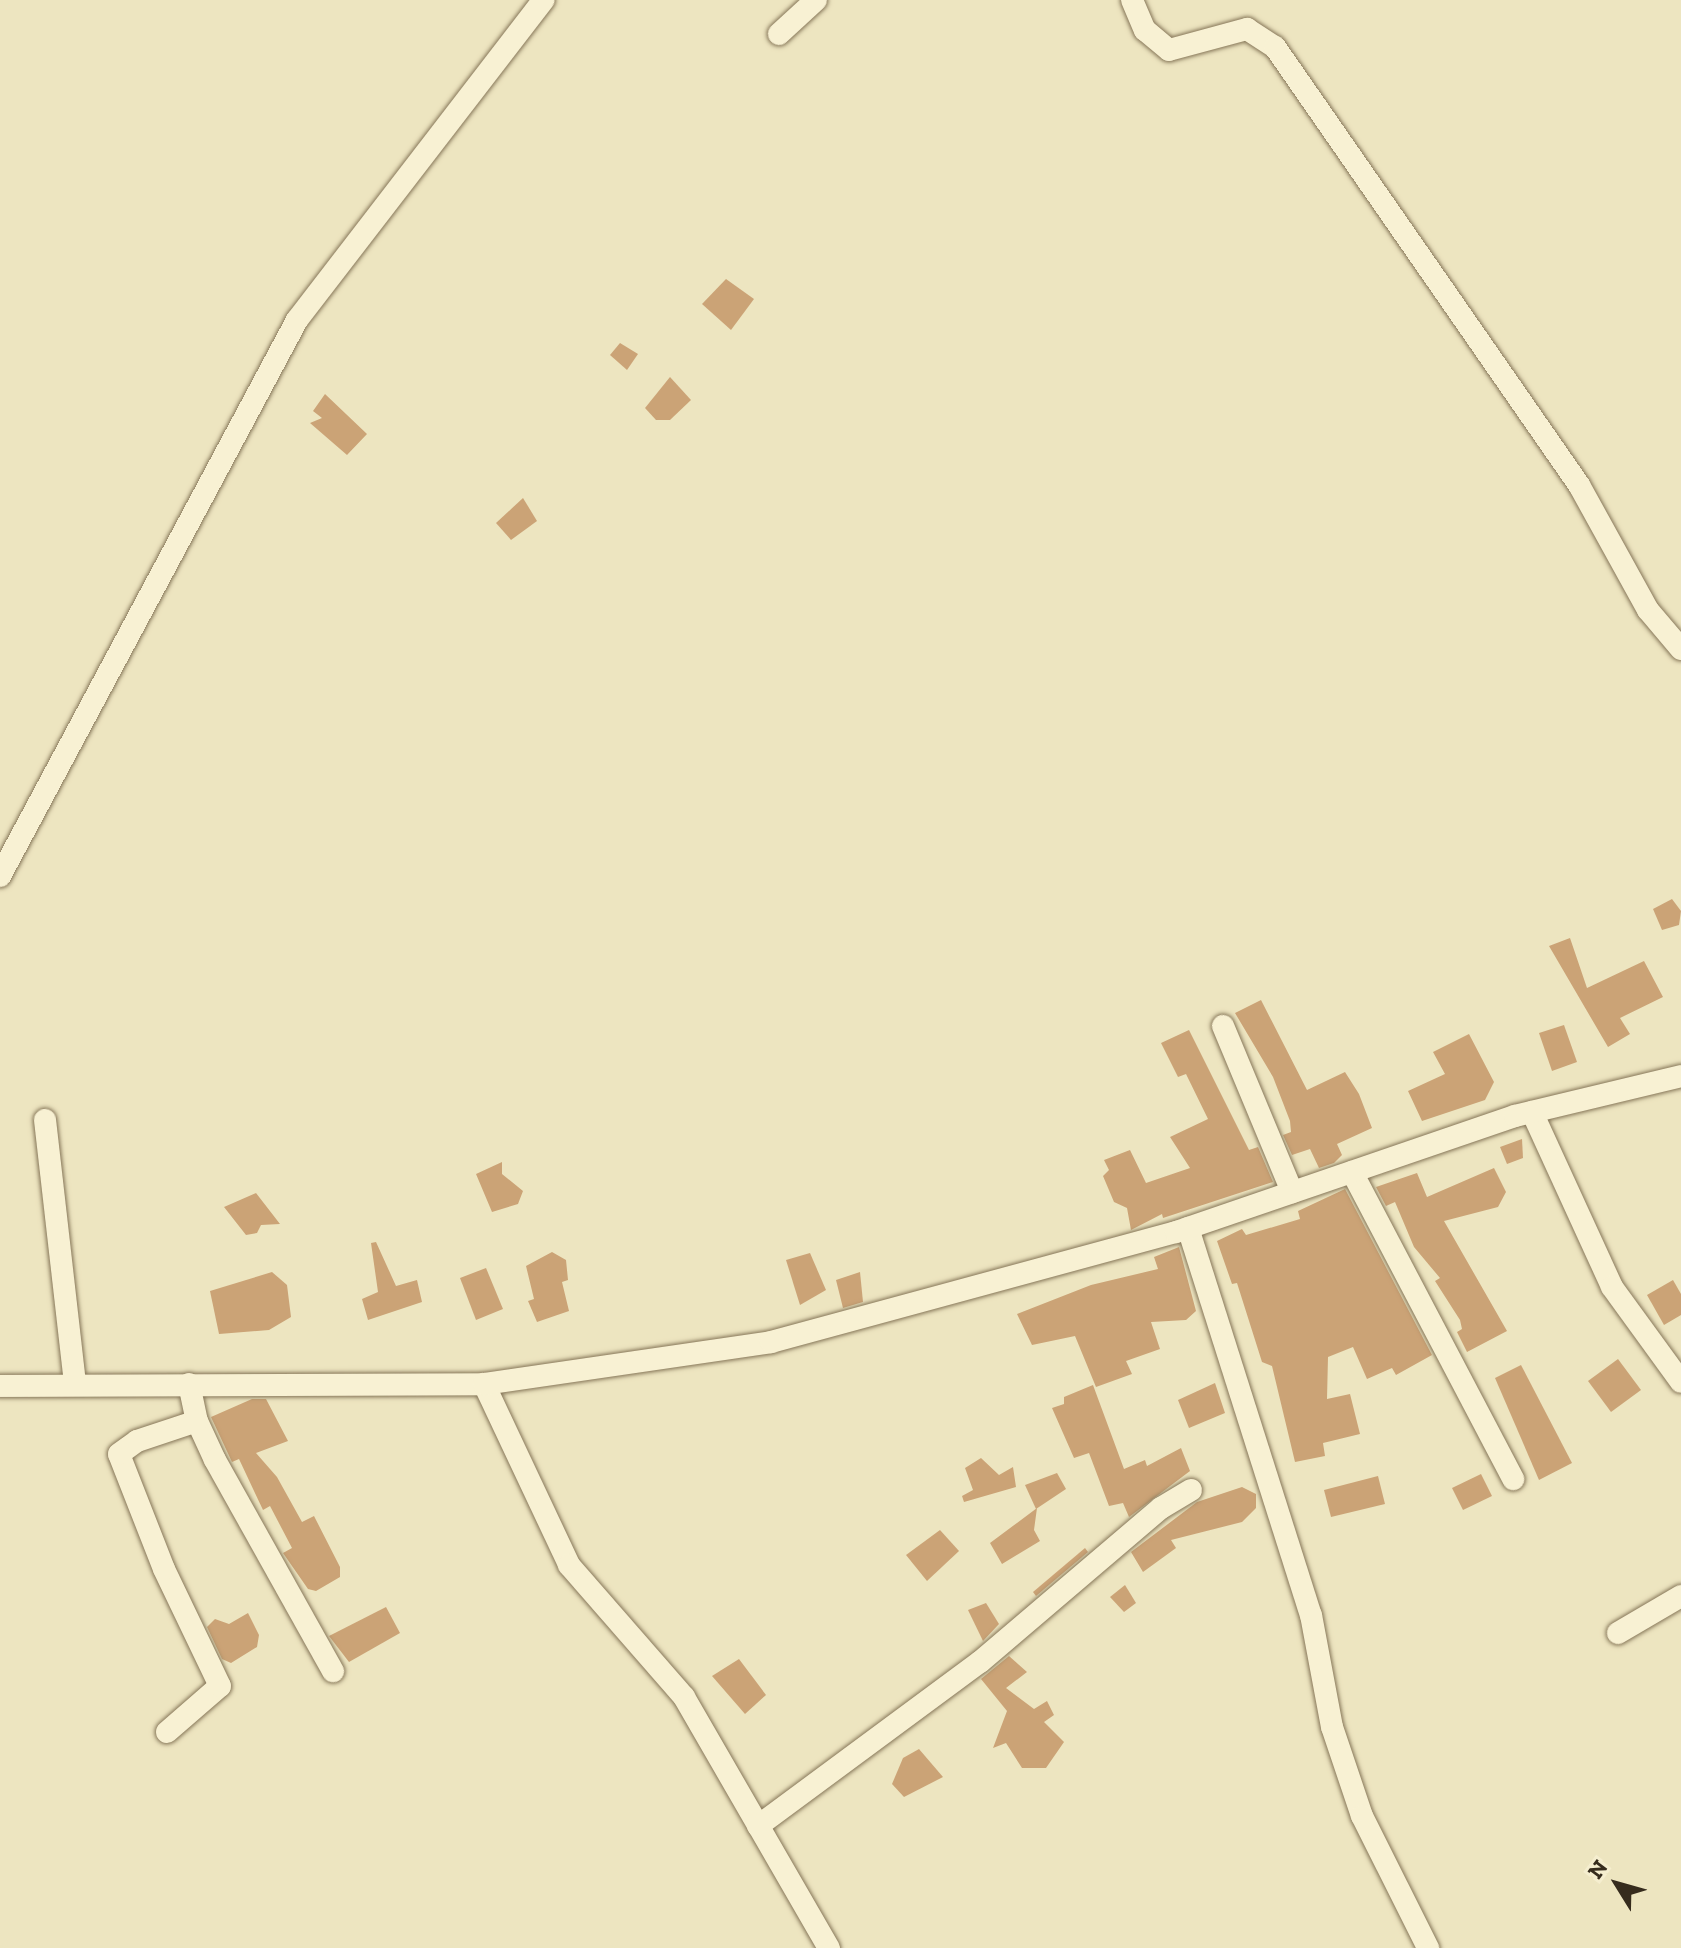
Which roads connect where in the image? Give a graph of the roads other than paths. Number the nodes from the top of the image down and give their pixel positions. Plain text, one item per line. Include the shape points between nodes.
1 (543, 0) edge
2 (816, 0) edge
3 (1132, 0) edge
4 (779, 34) dead end
5 (1681, 649) edge
6 (0, 876) edge
7 (1223, 1026) dead end
8 (1681, 1076) edge
9 (1532, 1112) junction
10 (45, 1120) dead end
11 (1352, 1172) junction
12 (1292, 1192) junction
13 (1188, 1228) junction
14 (1681, 1382) edge
15 (75, 1384) junction
16 (189, 1384) junction
17 (484, 1384) junction
18 (0, 1386) edge
19 (197, 1421) junction
20 (1513, 1479) dead end
21 (1191, 1490) dead end
22 (1681, 1596) edge
23 (1618, 1633) dead end
24 (333, 1671) dead end
25 (167, 1732) dead end
26 (758, 1826) junction
27 (829, 1948) edge
28 (1428, 1948) edge

1 - 6 street via 297,320
2 - 4 street
3 - 5 street via 1145,30 1169,50 1247,29 1275,47 1579,485 1648,610
7 - 12 street
8 - 9 street
9 - 11 street
9 - 14 street via 1612,1287
10 - 15 street
11 - 12 street
11 - 20 street
12 - 13 street
13 - 17 street via 771,1342
13 - 28 street via 1311,1615 1337,1742 1362,1816
15 - 16 street
15 - 18 street
16 - 17 street
16 - 19 street
17 - 26 street via 569,1565 684,1697
19 - 24 street via 287,1595
19 - 25 street via 137,1441 119,1454 164,1569 220,1686
21 - 26 street via 1161,1508 980,1662
22 - 23 street
26 - 27 street

